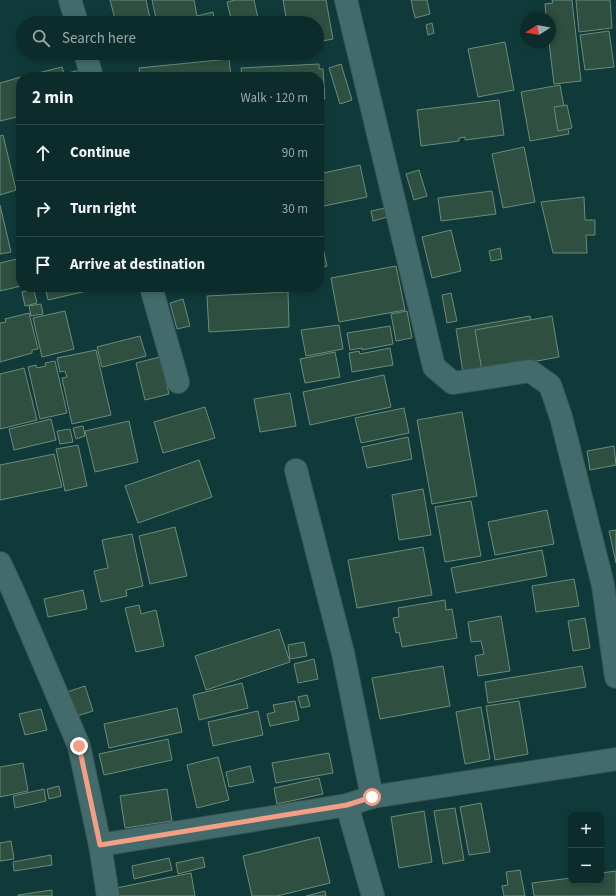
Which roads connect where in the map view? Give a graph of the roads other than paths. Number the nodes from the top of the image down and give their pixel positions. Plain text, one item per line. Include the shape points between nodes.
1 (70, 0) edge
2 (346, 0) edge
3 (75, 16) edge
4 (87, 60) edge
5 (91, 72) edge
6 (152, 292) edge
7 (178, 382) dead end
8 (296, 470) dead end
9 (0, 563) edge
10 (616, 677) edge
11 (616, 759) edge
12 (372, 797) junction
13 (347, 805) junction
14 (100, 845) junction
15 (108, 896) edge
16 (374, 896) edge

1 - 3 street
2 - 10 street via 434,367 454,383 530,371 550,385 561,417 603,585
4 - 5 street
6 - 7 street
8 - 12 street via 344,653
9 - 14 street via 79,746
11 - 12 street
12 - 13 street
13 - 14 street
13 - 16 street
14 - 15 street

